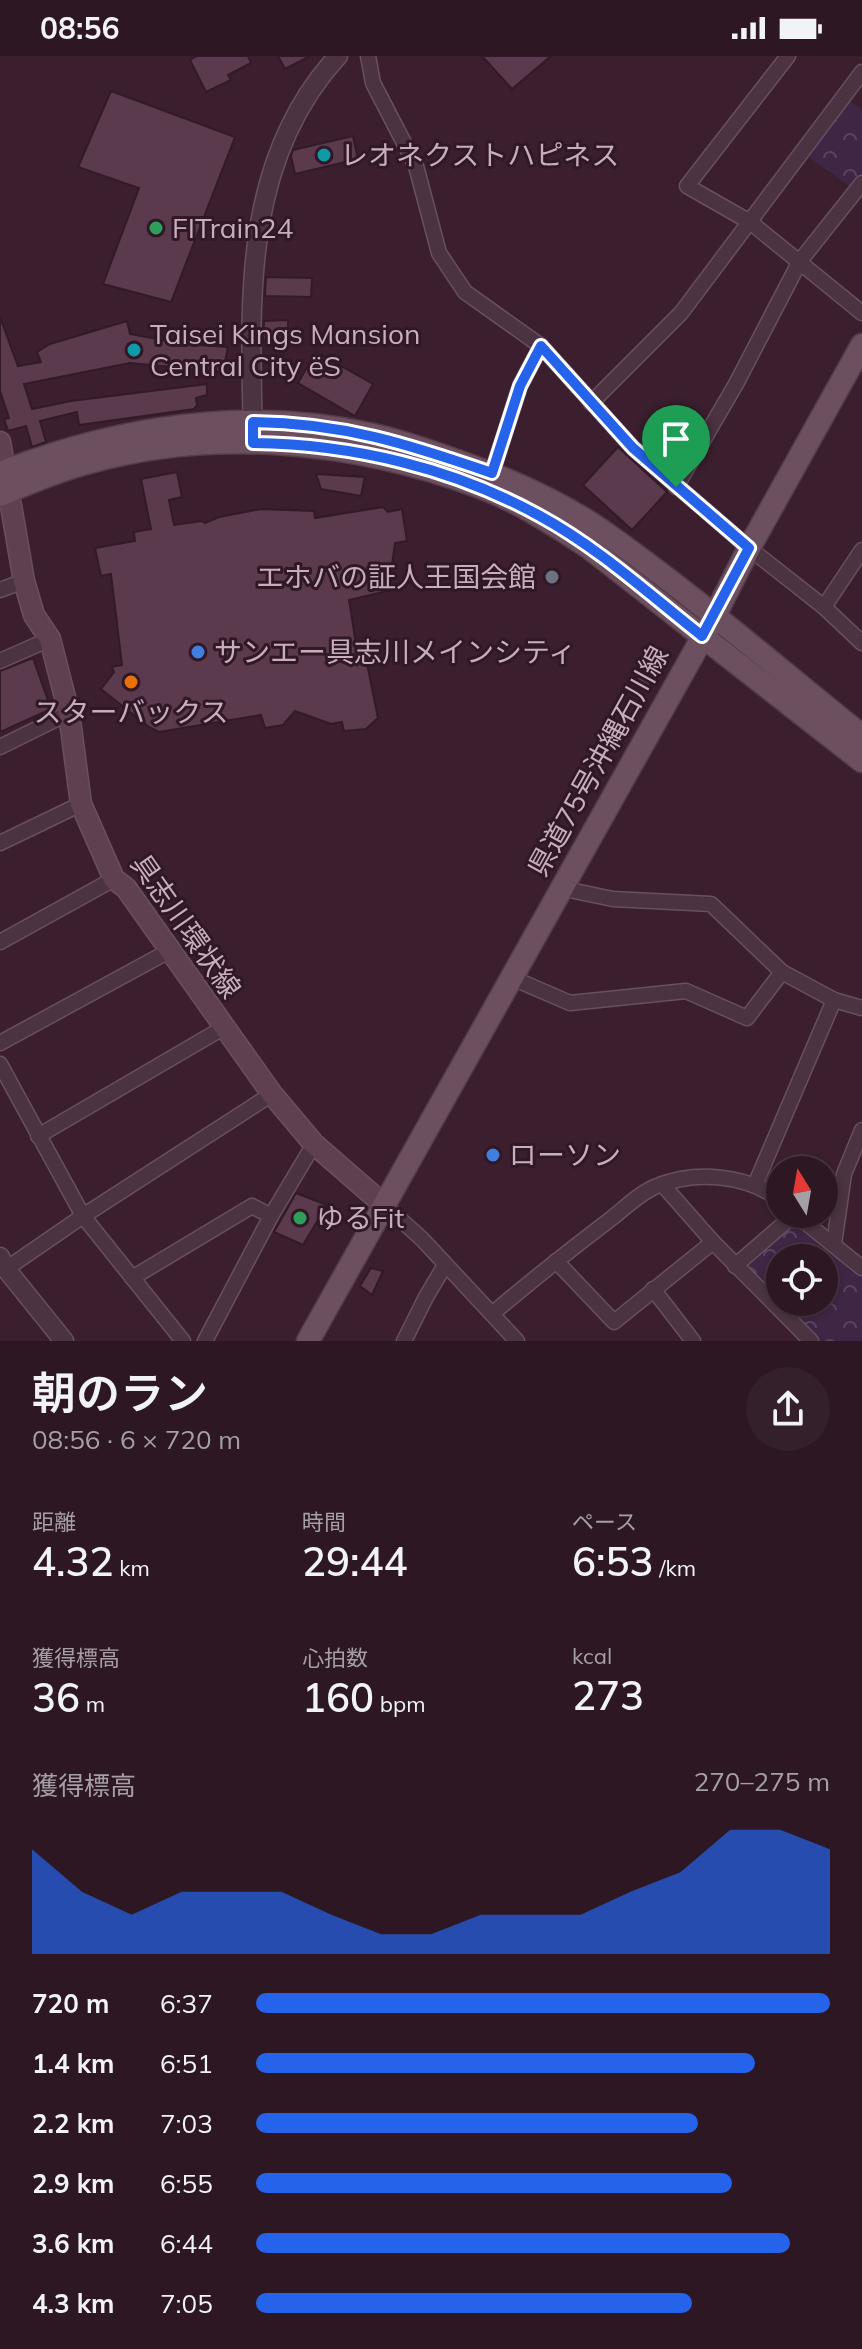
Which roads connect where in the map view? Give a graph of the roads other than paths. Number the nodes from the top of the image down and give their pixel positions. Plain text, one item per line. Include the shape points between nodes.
1 (338, 56) edge
2 (368, 56) edge
3 (788, 56) edge
4 (862, 72) edge
5 (862, 183) edge
6 (750, 222) junction
7 (800, 261) junction
8 (862, 313) edge
9 (862, 345) edge
10 (541, 346) junction
11 (591, 403) junction
12 (253, 432) junction
13 (0, 442) edge
14 (492, 473) junction
15 (4, 482) edge
16 (676, 487) junction
17 (749, 548) junction
18 (862, 550) edge
19 (24, 581) junction
20 (0, 590) edge
21 (824, 607) junction
22 (708, 626) junction
23 (50, 639) junction
24 (862, 643) edge
25 (0, 661) edge
26 (69, 713) junction
27 (862, 736) edge
28 (0, 747) edge
29 (862, 761) edge
30 (81, 804) junction
31 (0, 843) edge
32 (114, 879) junction
33 (560, 888) junction
34 (0, 942) edge
35 (169, 951) junction
36 (782, 972) junction
37 (510, 977) junction
38 (834, 1000) junction
39 (862, 1008) edge
40 (223, 1028) junction
41 (0, 1043) edge
42 (0, 1064) edge
43 (272, 1094) junction
44 (862, 1130) edge
45 (38, 1136) junction
46 (314, 1144) junction
47 (662, 1184) junction
48 (755, 1185) junction
49 (766, 1192) edge
50 (383, 1204) junction
51 (83, 1216) junction
52 (271, 1216) junction
53 (779, 1228) edge
54 (813, 1228) edge
55 (713, 1242) junction
56 (834, 1244) joint
57 (838, 1247) edge
58 (556, 1261) junction
59 (445, 1265) junction
60 (735, 1266) junction
61 (2, 1267) edge
62 (862, 1268) edge
63 (132, 1278) junction
64 (653, 1289) junction
65 (492, 1314) junction
66 (64, 1341) edge
67 (183, 1341) edge
68 (205, 1341) edge
69 (308, 1341) edge
70 (404, 1341) edge
71 (517, 1341) edge
72 (693, 1341) edge
73 (811, 1341) edge

1 - 12 street via 315,85 274,162 259,218 252,288
2 - 10 street via 373,83 416,166 439,253 465,292
3 - 6 street via 687,186
4 - 6 street
5 - 7 street
6 - 7 street
6 - 11 street via 681,313
7 - 8 street
7 - 16 street
9 - 17 main road, 県道75号沖縄石川線
10 - 11 street
10 - 14 street via 520,386
11 - 16 street
12 - 14 main road via 329,427 374,435
12 - 15 main road
12 - 22 main road via 369,454 482,488 541,516
13 - 15 main road, 具志川環状線
14 - 22 main road via 599,529
15 - 19 main road, 具志川環状線
16 - 17 street
17 - 21 street
17 - 22 main road, 県道75号沖縄石川線
18 - 21 street
19 - 20 street
19 - 23 main road, 具志川環状線 via 34,615
21 - 24 street
22 - 27 main road
22 - 29 main road
22 - 33 main road, 県道75号沖縄石川線
23 - 25 street
23 - 26 main road, 具志川環状線
26 - 28 street
26 - 30 main road, 具志川環状線
30 - 31 street
30 - 32 main road, 具志川環状線
32 - 34 street
32 - 35 main road, 具志川環状線 via 126,888
33 - 36 street via 613,899 711,904
33 - 37 main road, 県道75号沖縄石川線
35 - 40 main road, 具志川環状線
35 - 41 street
36 - 37 street via 747,1018 686,991 570,1003
36 - 38 street
37 - 50 main road, 県道75号沖縄石川線
38 - 39 street
38 - 48 street
40 - 43 main road, 具志川環状線
40 - 45 street
42 - 45 street
43 - 46 main road, 具志川環状線
43 - 51 street
44 - 56 street via 844,1174
45 - 51 street
46 - 50 main road, 具志川環状線
46 - 52 street
47 - 48 street via 707,1178
47 - 55 street
47 - 58 street
48 - 49 street
50 - 59 street
50 - 69 main road, 県道75号沖縄石川線
51 - 61 street
51 - 63 street
52 - 63 street via 252,1206
52 - 68 street
53 - 60 street
54 - 56 street
55 - 60 street
55 - 64 street
57 - 62 street
58 - 64 street via 614,1322
58 - 65 street
59 - 65 street
59 - 70 street
60 - 73 street
61 - 66 street
63 - 67 street
64 - 72 street
65 - 71 street

